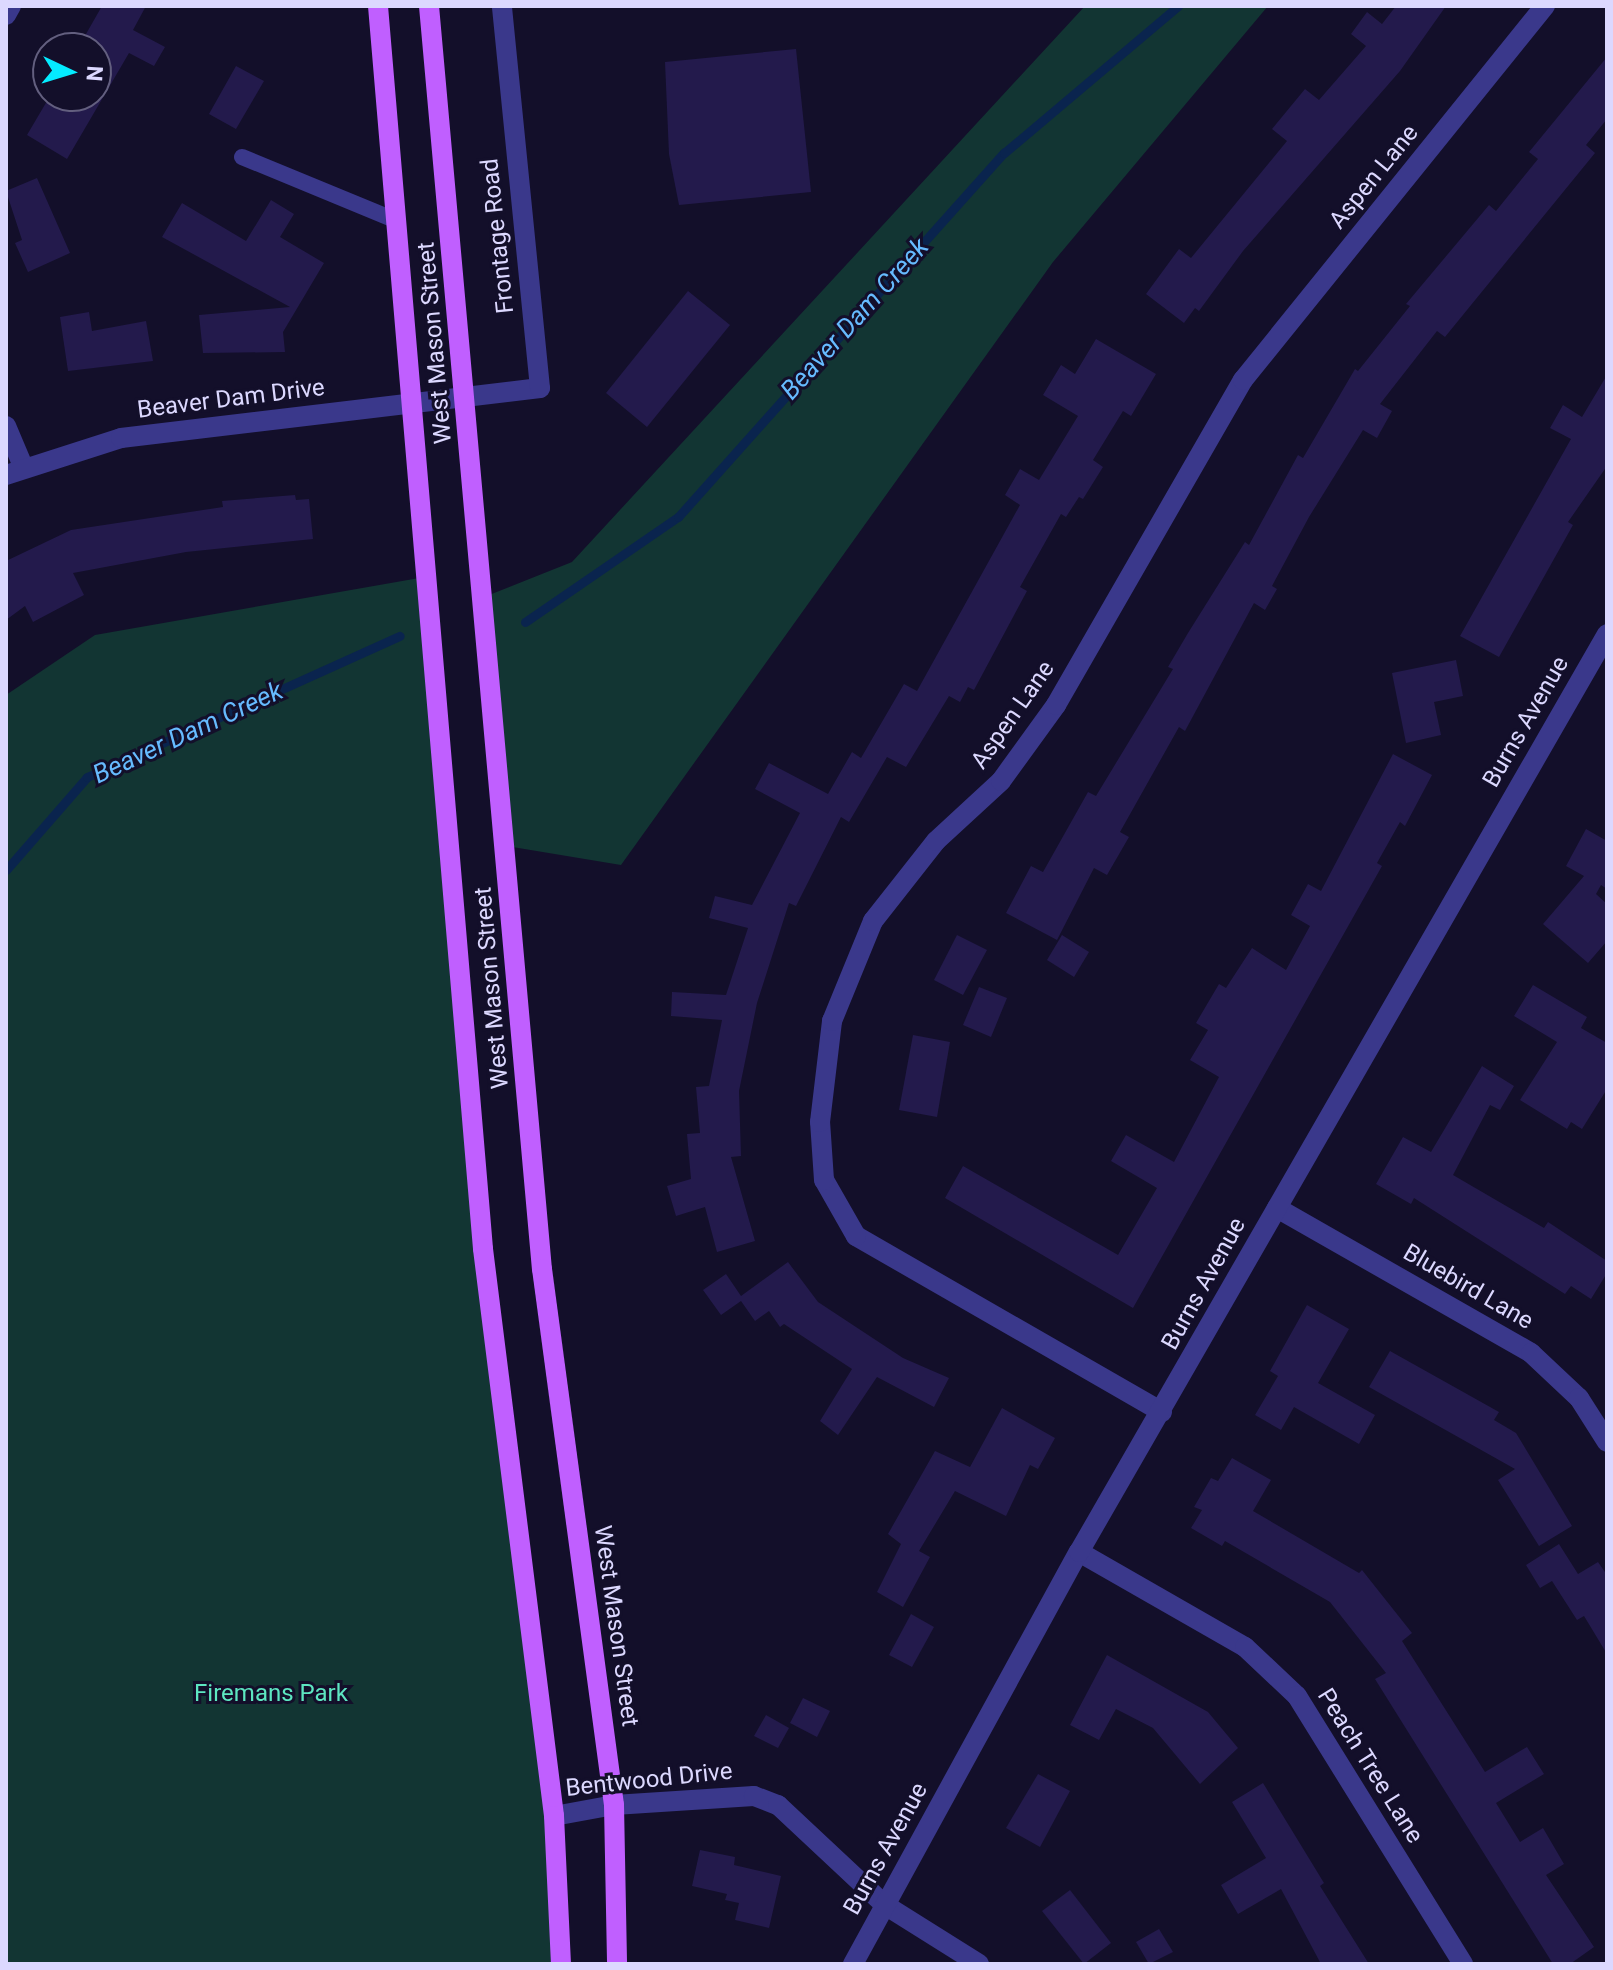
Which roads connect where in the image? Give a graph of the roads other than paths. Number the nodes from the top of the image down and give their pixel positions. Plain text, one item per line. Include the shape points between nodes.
1 (11, 6) edge
2 (378, 6) edge
3 (429, 6) edge
4 (502, 6) edge
5 (1545, 6) edge
6 (6, 15) edge
7 (242, 157) dead end
8 (397, 221) junction
9 (467, 400) junction
10 (413, 404) junction
11 (6, 426) edge
12 (15, 470) edge
13 (1607, 634) edge
14 (1277, 1208) junction
15 (1162, 1412) junction
16 (1607, 1442) edge
17 (1079, 1552) junction
18 (614, 1805) junction
19 (554, 1816) junction
20 (885, 1905) junction
21 (561, 1964) edge
22 (617, 1964) edge
23 (853, 1964) edge
24 (979, 1964) edge
25 (1463, 1964) edge

1 - 6 street
2 - 8 main road, West Mason Street
3 - 9 main road, West Mason Street
4 - 9 street, Frontage Road via 540,388
5 - 15 street, Aspen Lane via 1243,380 1056,705 1001,781 936,841 873,921 832,1021 820,1122 824,1180 856,1236
7 - 8 lane
8 - 10 main road, West Mason Street
9 - 10 street, Beaver Dam Drive
9 - 18 main road, West Mason Street via 542,1269
10 - 12 street, Beaver Dam Drive via 121,438
10 - 19 main road, West Mason Street via 483,1249
11 - 12 street
13 - 14 street, Burns Avenue
14 - 15 street, Burns Avenue
14 - 16 street, Bluebird Lane via 1531,1353 1579,1398
15 - 17 street, Burns Avenue
17 - 20 street, Burns Avenue
17 - 25 street, Peach Tree Lane via 1245,1647 1297,1696
18 - 19 street, Bentwood Drive
18 - 20 street, Bentwood Drive via 729,1794 778,1805
18 - 22 main road, West Mason Street
19 - 21 main road, West Mason Street
20 - 23 street, Burns Avenue
20 - 24 street, Bentwood Drive

